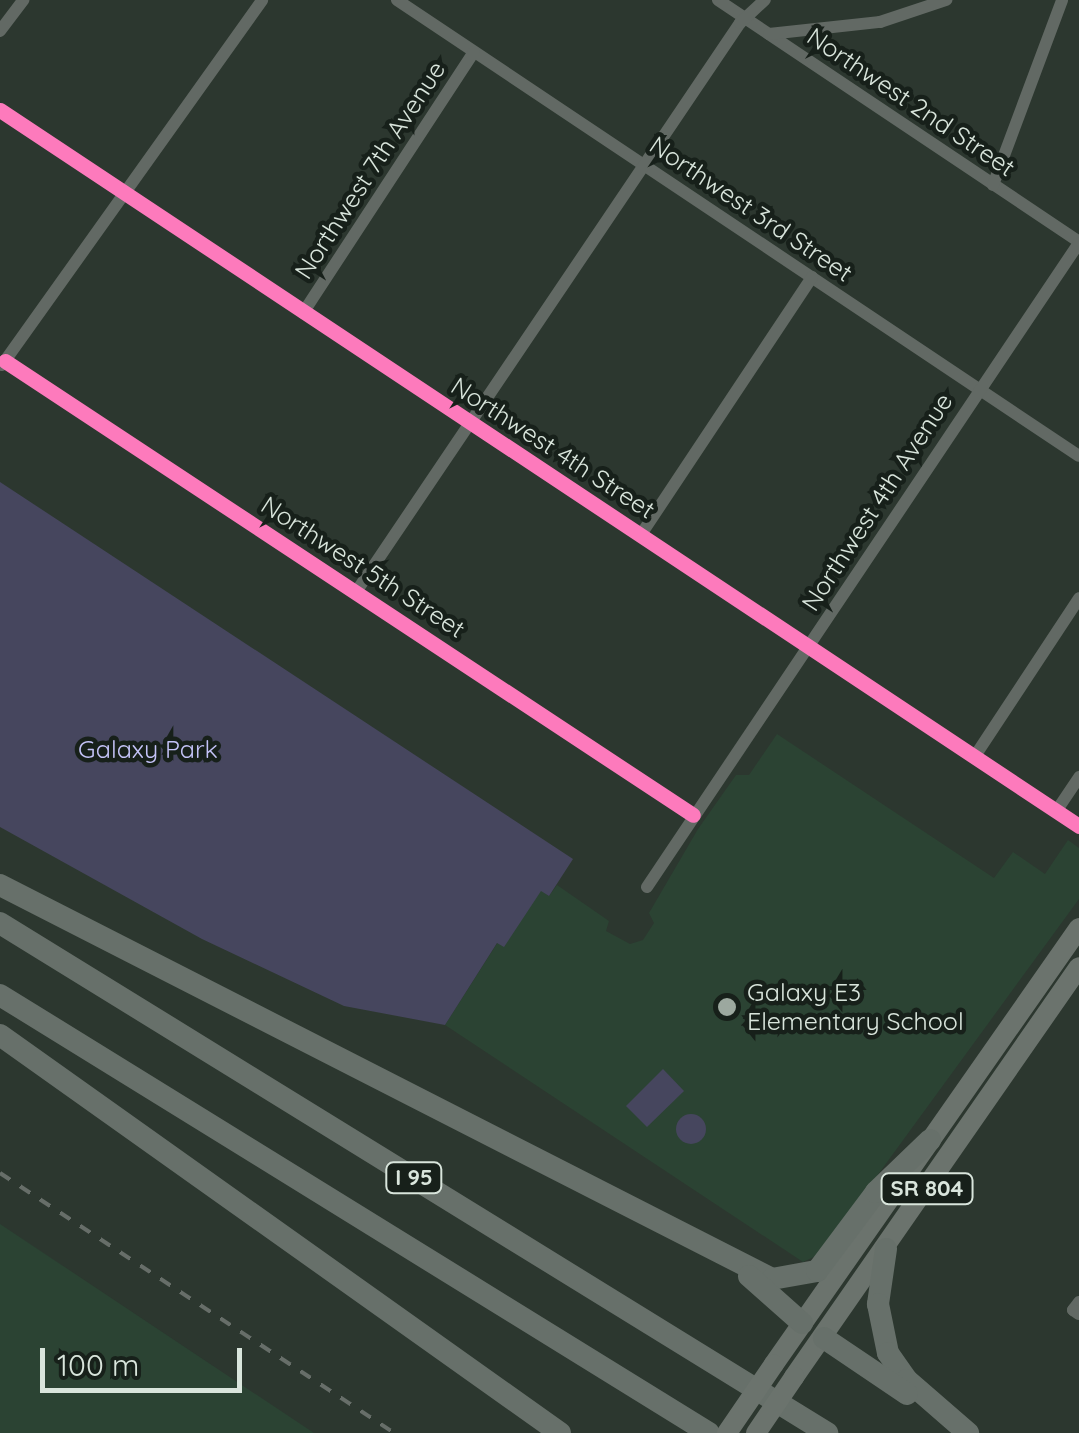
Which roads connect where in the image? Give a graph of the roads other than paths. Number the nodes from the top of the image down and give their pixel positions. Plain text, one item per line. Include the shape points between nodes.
1 (22, 0) edge
2 (262, 0) edge
3 (397, 0) edge
4 (765, 0) edge
5 (946, 0) edge
6 (1062, 0) edge
7 (723, 2) edge
8 (744, 18) junction
9 (0, 32) edge
10 (769, 34) junction
11 (474, 52) junction
12 (0, 110) edge
13 (644, 163) junction
14 (993, 185) junction
15 (125, 193) junction
16 (1079, 242) edge
17 (812, 277) junction
18 (303, 313) junction
19 (3, 364) edge
20 (977, 389) junction
21 (472, 424) junction
22 (1079, 456) edge
23 (640, 536) junction
24 (356, 592) junction
25 (1079, 598) edge
26 (810, 647) junction
27 (974, 756) junction
28 (1079, 777) edge
29 (1057, 810) junction
30 (693, 814) junction
31 (1079, 826) edge
32 (0, 884) edge
33 (647, 887) dead end
34 (0, 923) edge
35 (1079, 928) edge
36 (1079, 945) edge
37 (1079, 967) edge
38 (0, 995) edge
39 (1059, 996) junction
40 (0, 1034) edge
41 (930, 1140) junction
42 (886, 1249) junction
43 (730, 1262) junction
44 (802, 1323) junction
45 (824, 1338) junction
46 (560, 1433) edge
47 (709, 1433) edge
48 (727, 1433) edge
49 (756, 1433) edge
50 (827, 1433) edge
51 (966, 1433) edge

1 - 9 street
2 - 15 street
3 - 11 street, Northwest 3rd Street
4 - 8 street
5 - 10 street via 880,22
6 - 14 street
7 - 8 street, Northwest 2nd Street
8 - 10 street, Northwest 2nd Street
8 - 13 street
10 - 14 street, Northwest 2nd Street
11 - 13 street, Northwest 3rd Street
11 - 18 street, Northwest 7th Avenue
12 - 15 street, Northwest 4th Street
13 - 17 street, Northwest 3rd Street
13 - 21 street
14 - 16 street, Northwest 2nd Street
15 - 18 street, Northwest 4th Street
15 - 19 street
16 - 20 street, Northwest 4th Avenue
17 - 20 street, Northwest 3rd Street
17 - 23 street
18 - 21 street, Northwest 4th Street
19 - 24 street, Northwest 5th Street
20 - 22 street, Northwest 3rd Street
20 - 26 street, Northwest 4th Avenue
21 - 23 street, Northwest 4th Street
21 - 24 street
23 - 26 street, Northwest 4th Street
24 - 30 street, Northwest 5th Street
25 - 27 street
26 - 27 street, Northwest 4th Street
26 - 30 street, Northwest 4th Avenue
27 - 29 street, Northwest 4th Street
28 - 29 street
29 - 31 street, Northwest 4th Street
30 - 33 street, Northwest 4th Avenue
32 - 43 highway
34 - 50 highway, I 95
35 - 41 main road, SR 804
36 - 39 main road
37 - 39 main road, SR 804
38 - 47 highway, I 95
39 - 42 main road, SR 804
40 - 46 highway
41 - 43 highway via 876,1192 811,1275 780,1280
41 - 44 main road, SR 804
42 - 45 main road, SR 804
42 - 51 highway via 878,1304 888,1353 900,1373
43 - 44 highway
44 - 45 main road
44 - 48 main road, SR 804, bridge
45 - 49 main road, SR 804, bridge
45 - 51 highway

